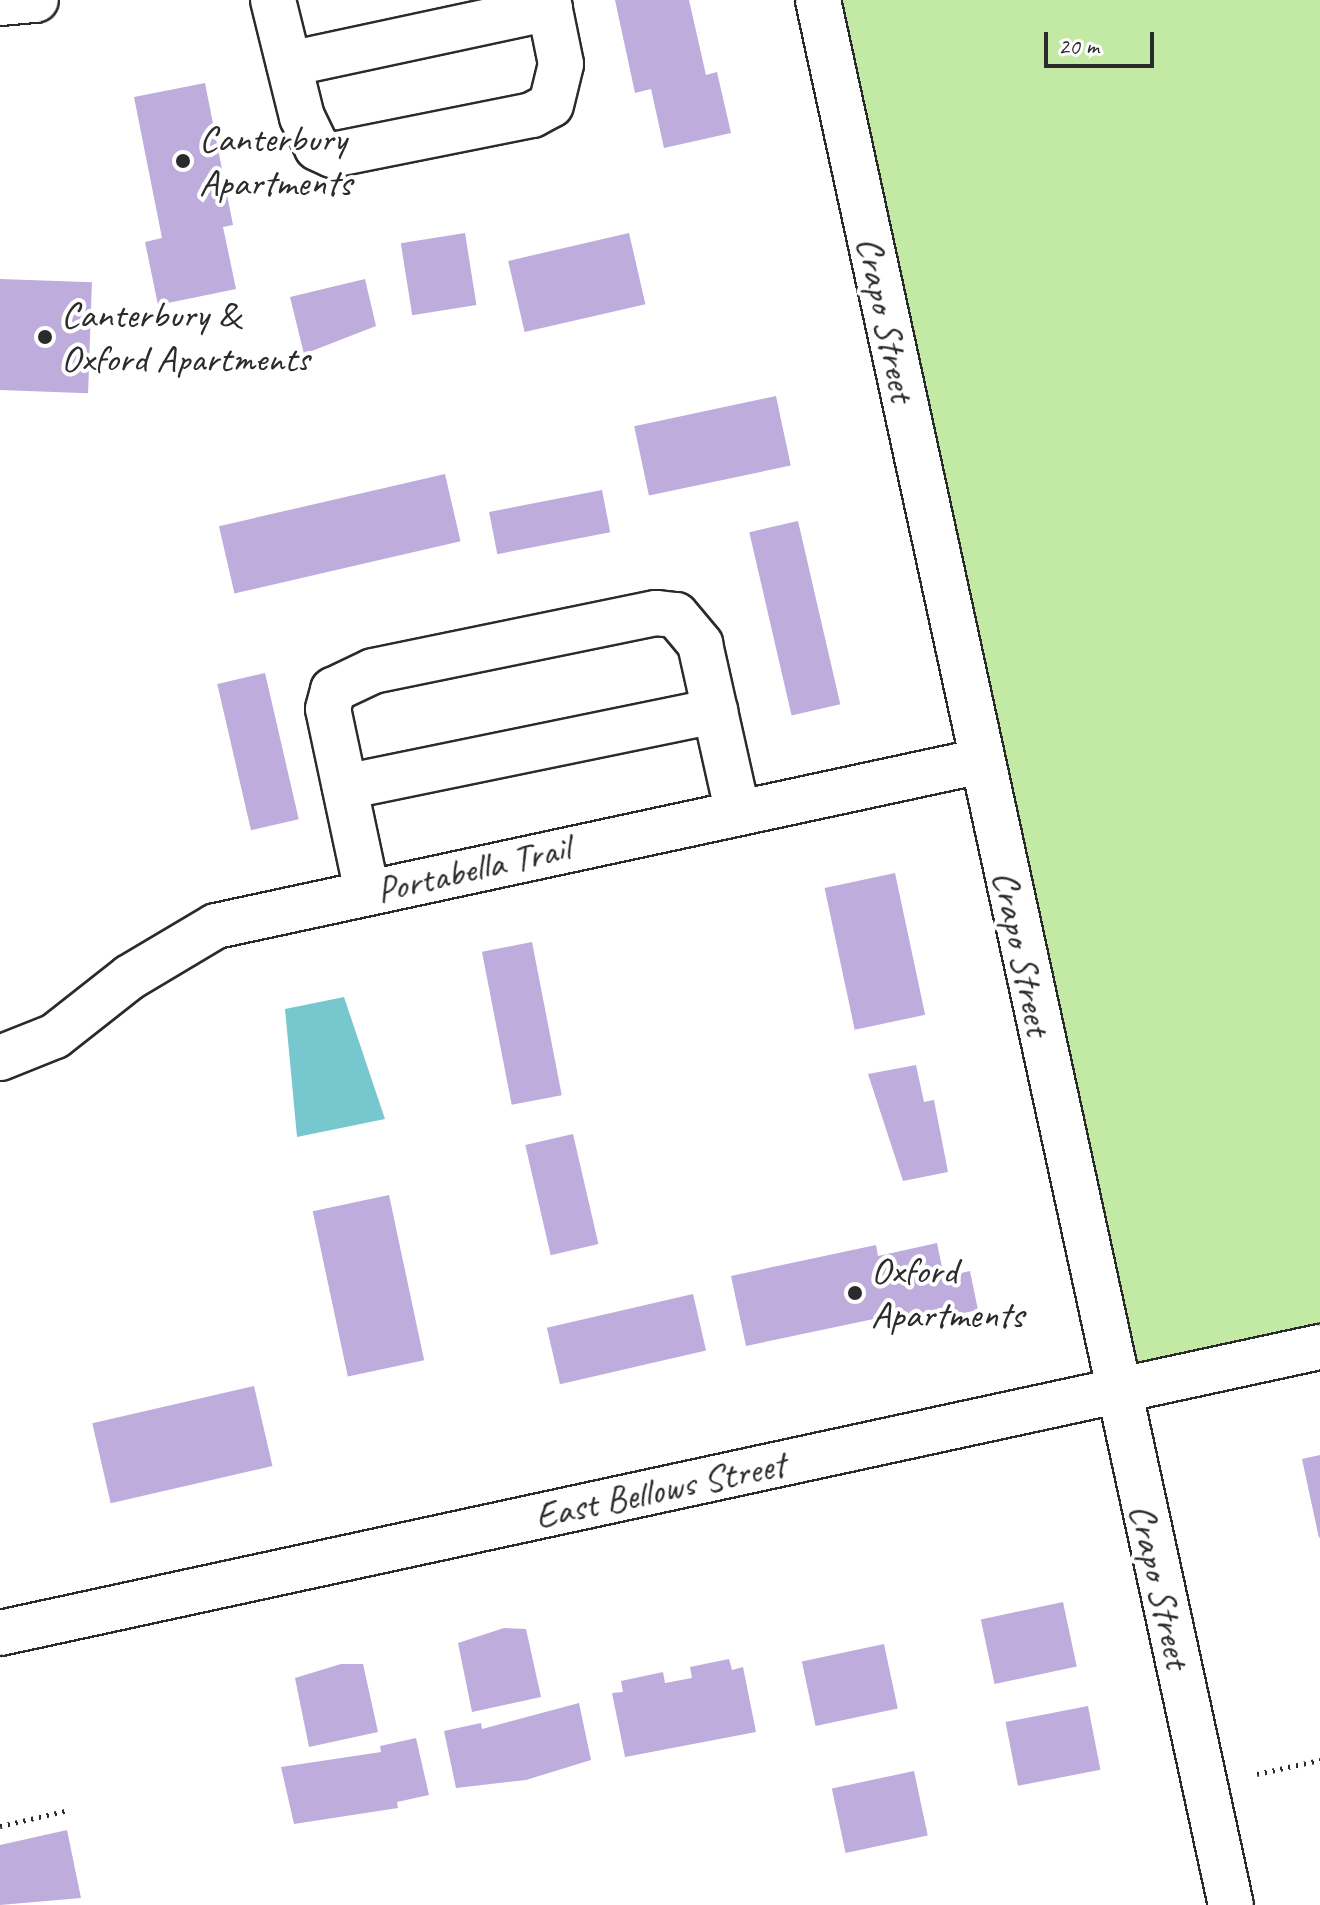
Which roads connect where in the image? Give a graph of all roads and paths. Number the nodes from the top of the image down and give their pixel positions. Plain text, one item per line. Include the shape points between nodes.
1 (36, 0) edge
2 (273, 0) edge
3 (818, 0) edge
4 (0, 3) edge
5 (549, 4) edge
6 (289, 64) junction
7 (715, 711) junction
8 (981, 761) junction
9 (345, 787) junction
10 (737, 810) junction
11 (367, 892) junction
12 (0, 1058) edge
13 (1320, 1347) edge
14 (1115, 1392) junction
15 (0, 1633) edge
16 (1320, 1760) edge
17 (1257, 1774) dead end
18 (65, 1811) dead end
19 (0, 1826) edge
20 (1231, 1905) edge

1 - 4 street
2 - 6 street
3 - 8 street, Crapo Street
5 - 6 street
5 - 6 street via 561,64 551,105 350,155 317,148
7 - 9 street
7 - 9 street via 690,624 656,613 626,619 347,678 333,690 328,709
7 - 10 street
8 - 10 street, Portabella Trail
8 - 14 street, Crapo Street
9 - 11 street
10 - 11 street, Portabella Trail
11 - 12 street, Portabella Trail via 216,926 130,977 55,1036
13 - 14 street, East Bellows Street
14 - 15 street, East Bellows Street
14 - 20 street, Crapo Street
16 - 17 path
18 - 19 path

